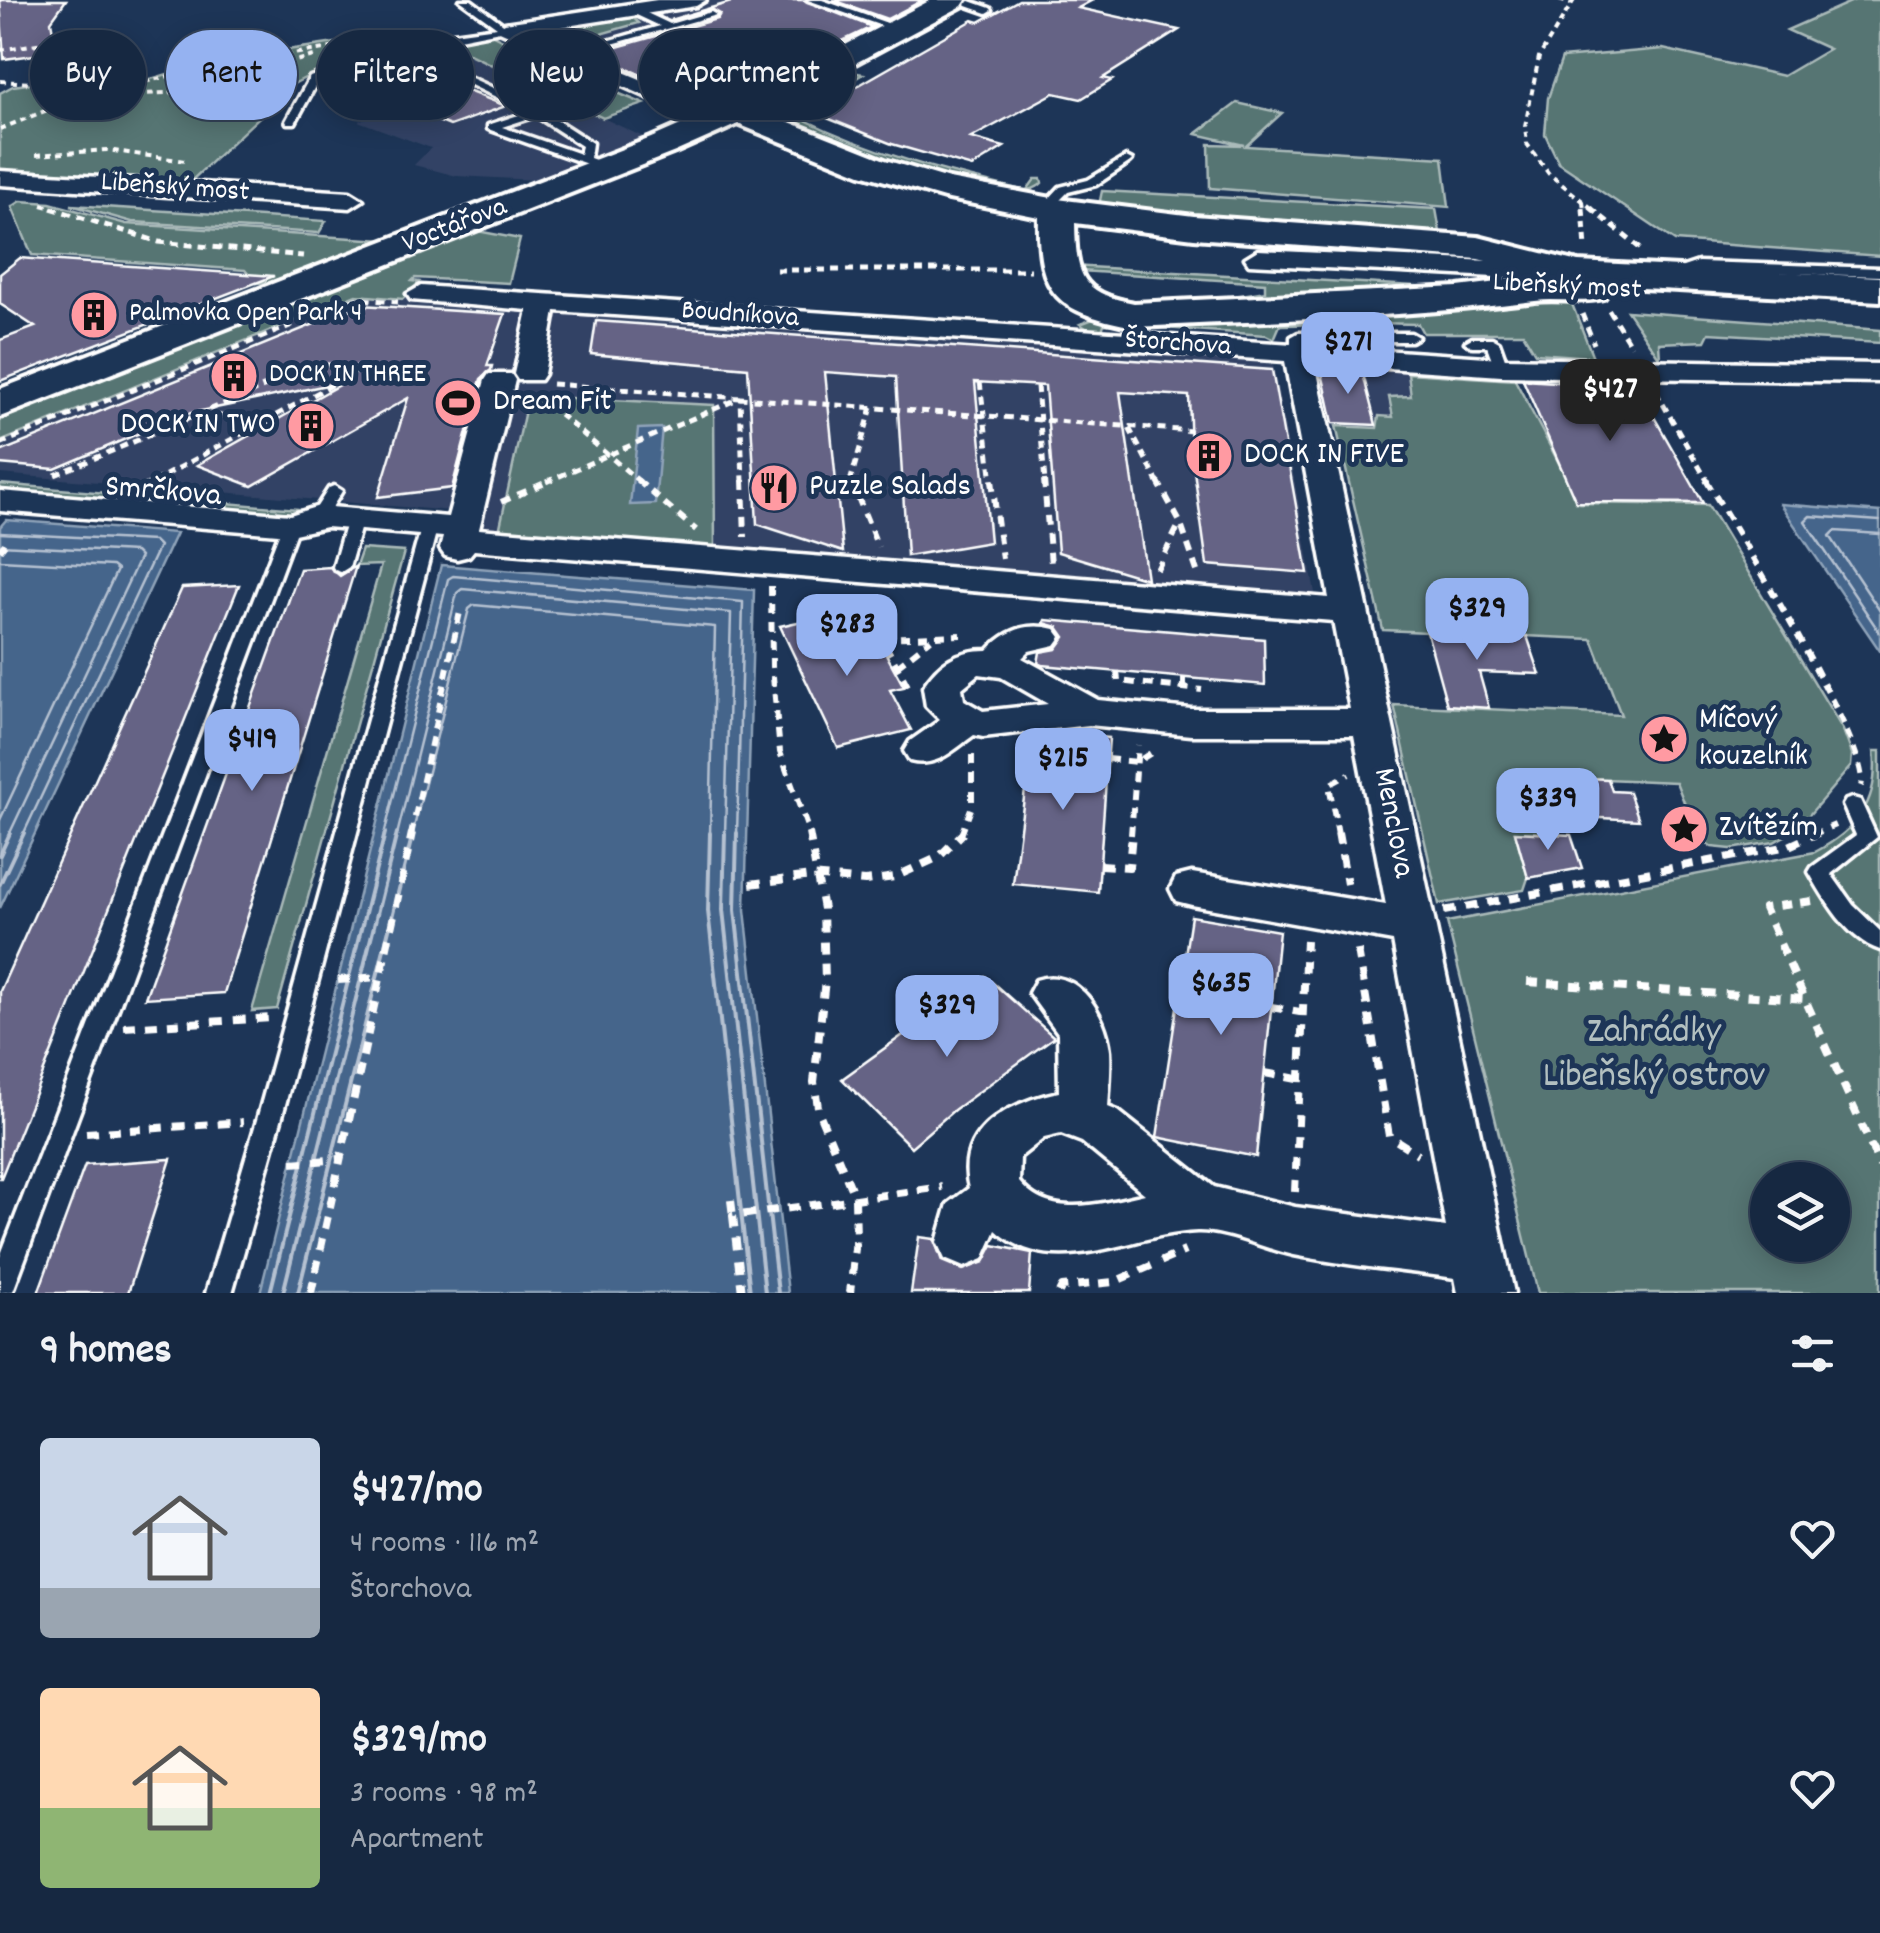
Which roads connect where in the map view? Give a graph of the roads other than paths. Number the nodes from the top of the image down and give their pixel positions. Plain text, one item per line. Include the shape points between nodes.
1 (465, 0) edge
2 (812, 0) edge
3 (846, 2) edge
4 (972, 4) edge
5 (703, 8) edge
6 (631, 9) junction
7 (669, 27) junction
8 (908, 27) junction
9 (505, 29) junction
10 (508, 30) edge
11 (474, 35) edge
12 (619, 41) edge
13 (855, 53) edge
14 (317, 78) edge
15 (513, 120) edge
16 (550, 120) edge
17 (717, 120) edge
18 (739, 120) edge
19 (291, 121) dead end
20 (1126, 160) dead end
21 (596, 162) junction
22 (0, 178) edge
23 (0, 190) edge
24 (1058, 210) junction
25 (1556, 270) junction
26 (1880, 272) edge
27 (1060, 277) junction
28 (1664, 278) junction
29 (1880, 289) edge
30 (413, 298) road end
31 (544, 302) junction
32 (1880, 307) edge
33 (1880, 324) edge
34 (1059, 337) junction
35 (1412, 337) dead end
36 (1472, 342) dead end
37 (1298, 353) junction
38 (1501, 367) junction
39 (1880, 374) edge
40 (0, 404) edge
41 (2, 498) edge
42 (327, 503) junction
43 (355, 519) junction
44 (455, 530) junction
45 (287, 534) dead end
46 (341, 567) dead end
47 (1350, 611) junction
48 (1089, 712) junction
49 (975, 722) junction
50 (1353, 722) junction
51 (924, 751) dead end
52 (1854, 805) road end
53 (1192, 888) dead end
54 (1412, 922) junction
55 (1880, 942) edge
56 (1053, 992) dead end
57 (1082, 1116) junction
58 (996, 1188) junction
59 (1199, 1228) junction
60 (964, 1242) dead end
61 (1482, 1275) edge
62 (0, 1291) edge
63 (218, 1293) edge

1 - 9 lane
2 - 8 lane
3 - 8 lane
4 - 8 main road, Voctářova
5 - 6 street
5 - 7 lane
6 - 7 lane
6 - 9 street
7 - 12 lane
8 - 13 main road, Voctářova
9 - 10 street
9 - 11 lane
14 - 19 lane
15 - 21 lane via 492,127
16 - 21 lane via 583,140
17 - 21 main road, Voctářova
18 - 24 main road via 886,172
20 - 24 lane via 1092,182 1064,189 1052,202
21 - 40 main road, Voctářova
22 - 23 street, Libeňský most via 340,206
24 - 25 main road via 1478,248
24 - 27 main road
25 - 25 street, Libeňský most via 1256,260
25 - 27 main road via 1458,300 1166,316 1081,302
25 - 28 main road, Libeňský most
26 - 28 lane via 1698,266
27 - 34 street
28 - 29 main road, Libeňský most
28 - 32 main road, Libeňský most
28 - 33 main road via 1726,310
30 - 31 street, Boudníkova
31 - 34 street, Boudníkova
31 - 44 street
34 - 37 street, Štorchova
35 - 37 lane via 1298,337
36 - 38 lane via 1492,342
37 - 38 street, Štorchova
37 - 47 street, Menclova
38 - 39 street, Štorchova
41 - 42 street, Smrčkova via 138,490
41 - 42 street, Smrčkova via 290,525 310,523
42 - 43 street, Smrčkova
43 - 44 street, Smrčkova
43 - 46 lane
44 - 47 street, Smrčkova via 759,573 891,575
44 - 63 lane via 297,1016
45 - 62 lane
47 - 50 street, Menclova
48 - 49 street
48 - 49 street via 1013,666 1019,647 956,670 942,686 946,706
48 - 50 street via 1140,700 1191,722
49 - 51 street
50 - 54 street, Menclova
52 - 55 lane via 1867,836 1818,872 1860,928
53 - 54 street
54 - 61 street, Menclova
56 - 57 street via 1075,1010 1085,1036
57 - 58 street via 1061,1112 1021,1121 1006,1133 996,1149
57 - 59 street via 1100,1126
58 - 59 street via 1030,1224 1050,1230
58 - 60 street via 968,1221
59 - 61 street via 1294,1232

